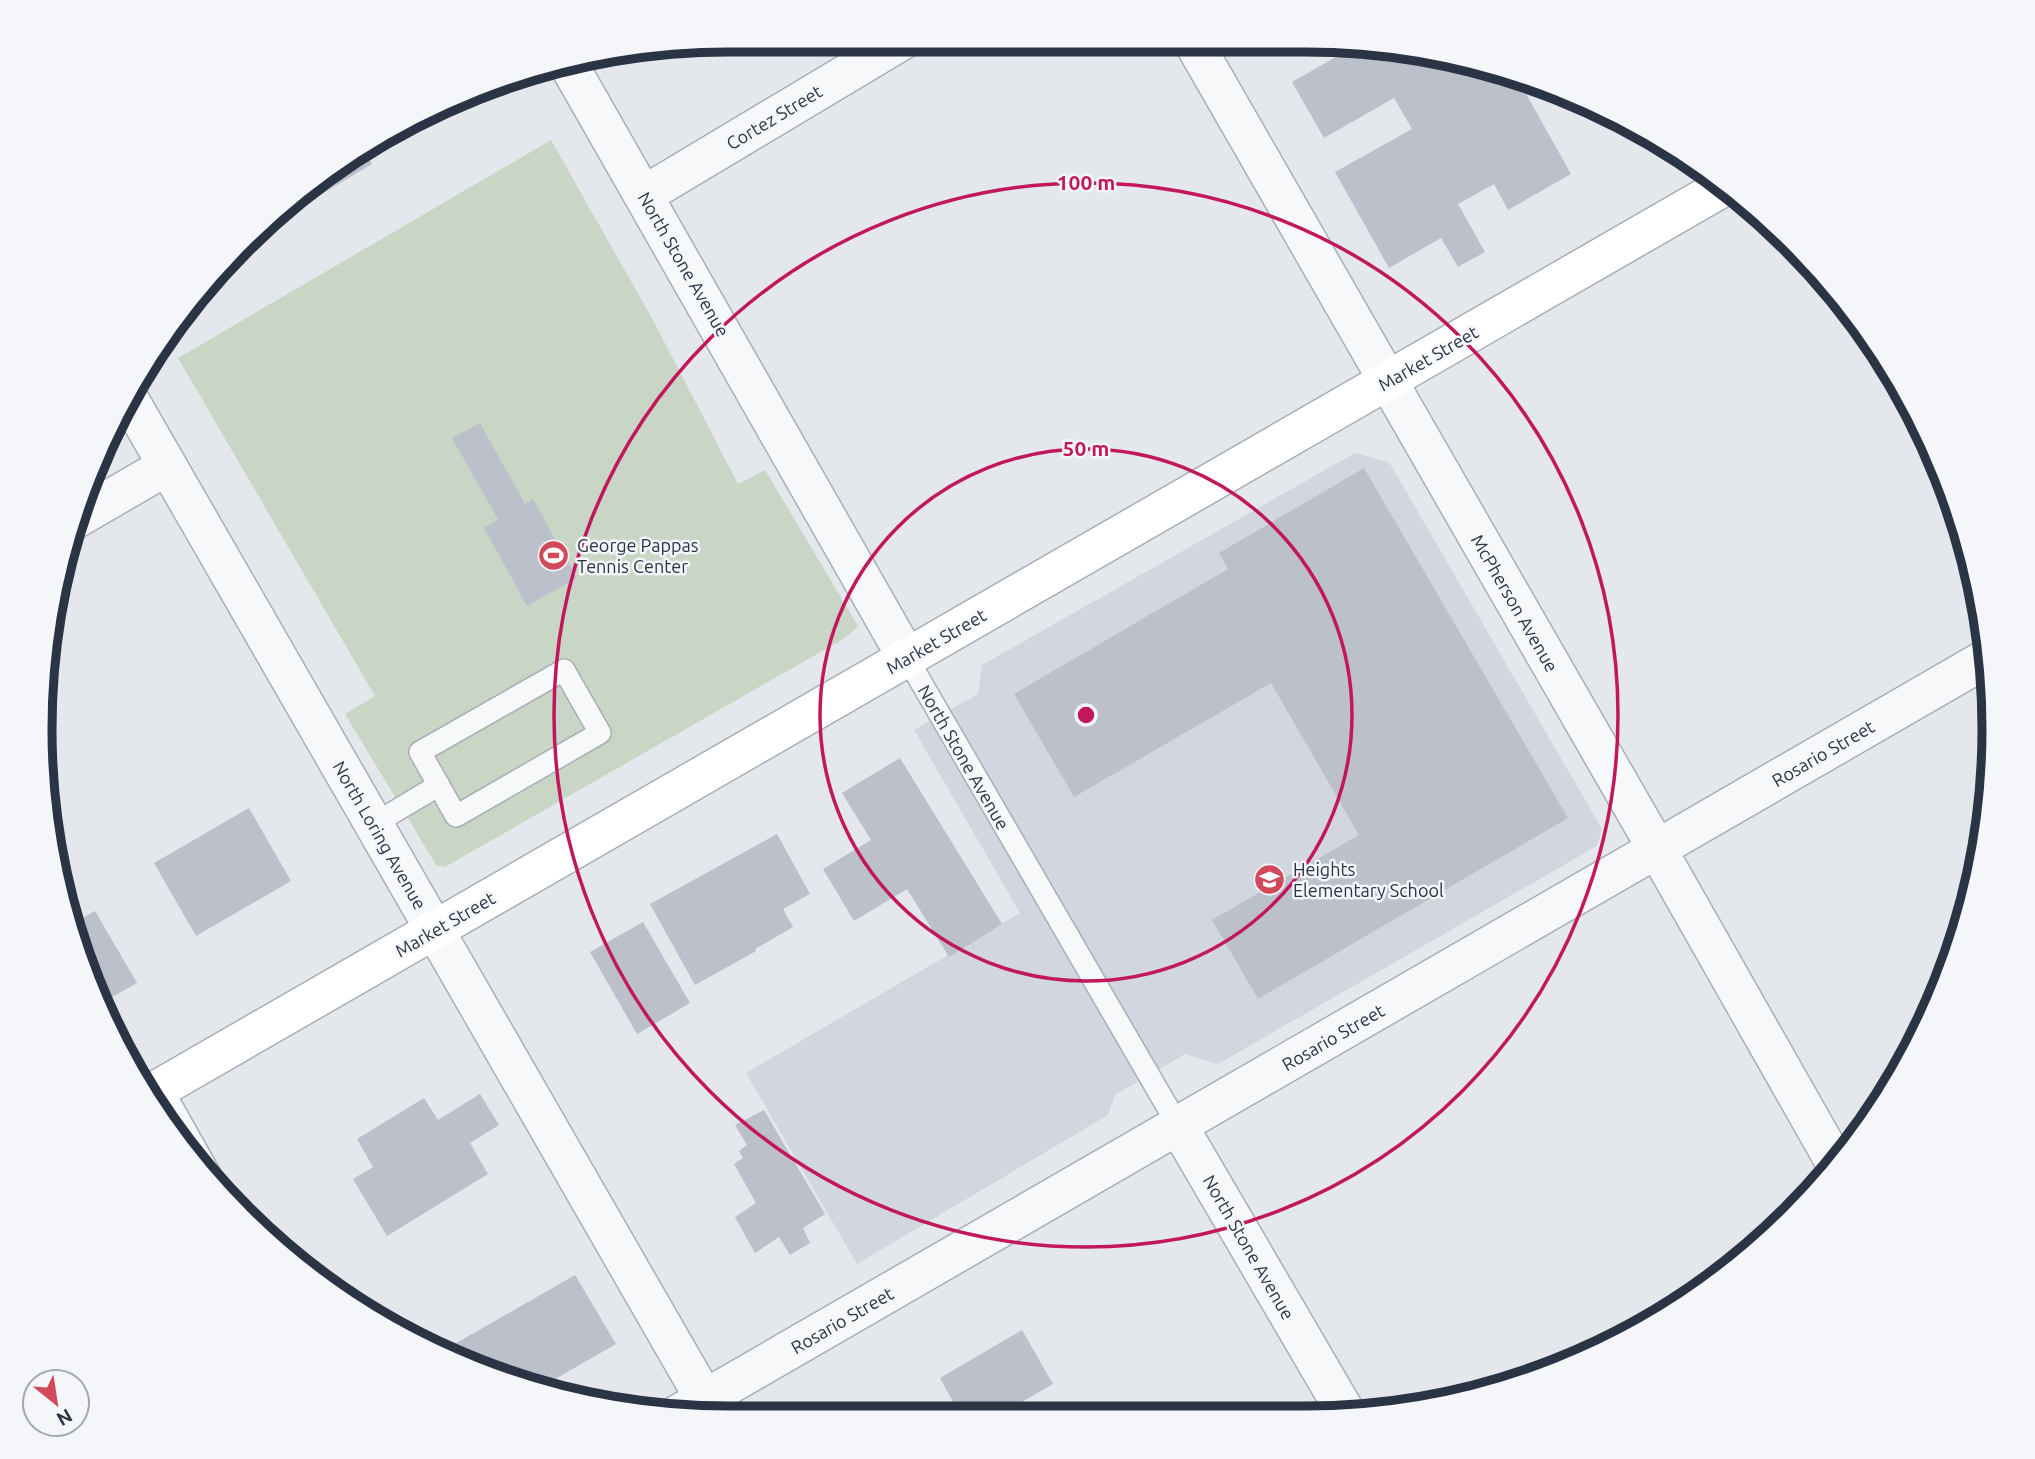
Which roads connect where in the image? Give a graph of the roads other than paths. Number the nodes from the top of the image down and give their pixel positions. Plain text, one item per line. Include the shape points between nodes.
1 (883, 52) edge
2 (1199, 52) edge
3 (573, 72) edge
4 (1716, 191) edge
5 (644, 195) junction
6 (1388, 381) junction
7 (134, 408) edge
8 (167, 466) junction
9 (88, 512) edge
10 (907, 657) junction
11 (1979, 663) edge
12 (439, 785) junction
13 (374, 824) junction
14 (1657, 849) junction
15 (435, 930) junction
16 (157, 1090) edge
17 (1178, 1127) junction
18 (1831, 1156) edge
19 (695, 1405) edge
20 (707, 1405) edge
21 (1341, 1405) edge

1 - 5 street, Cortez Street
2 - 6 street, McPherson Avenue
3 - 5 street, North Stone Avenue
4 - 6 street, Market Street
5 - 10 street, North Stone Avenue
6 - 10 street, Market Street
6 - 14 street, McPherson Avenue
7 - 8 street, North Loring Avenue
8 - 9 street
8 - 13 street, North Loring Avenue
10 - 15 street, Market Street
10 - 17 lane, North Stone Avenue
11 - 14 street, Rosario Street
12 - 12 lane via 420,752 564,670 600,733 456,816
12 - 13 lane
13 - 15 street, North Loring Avenue
14 - 17 street, Rosario Street
14 - 18 street, McPherson Avenue
15 - 16 street, Market Street
15 - 19 street, North Loring Avenue
17 - 20 street, Rosario Street
17 - 21 street, North Stone Avenue

